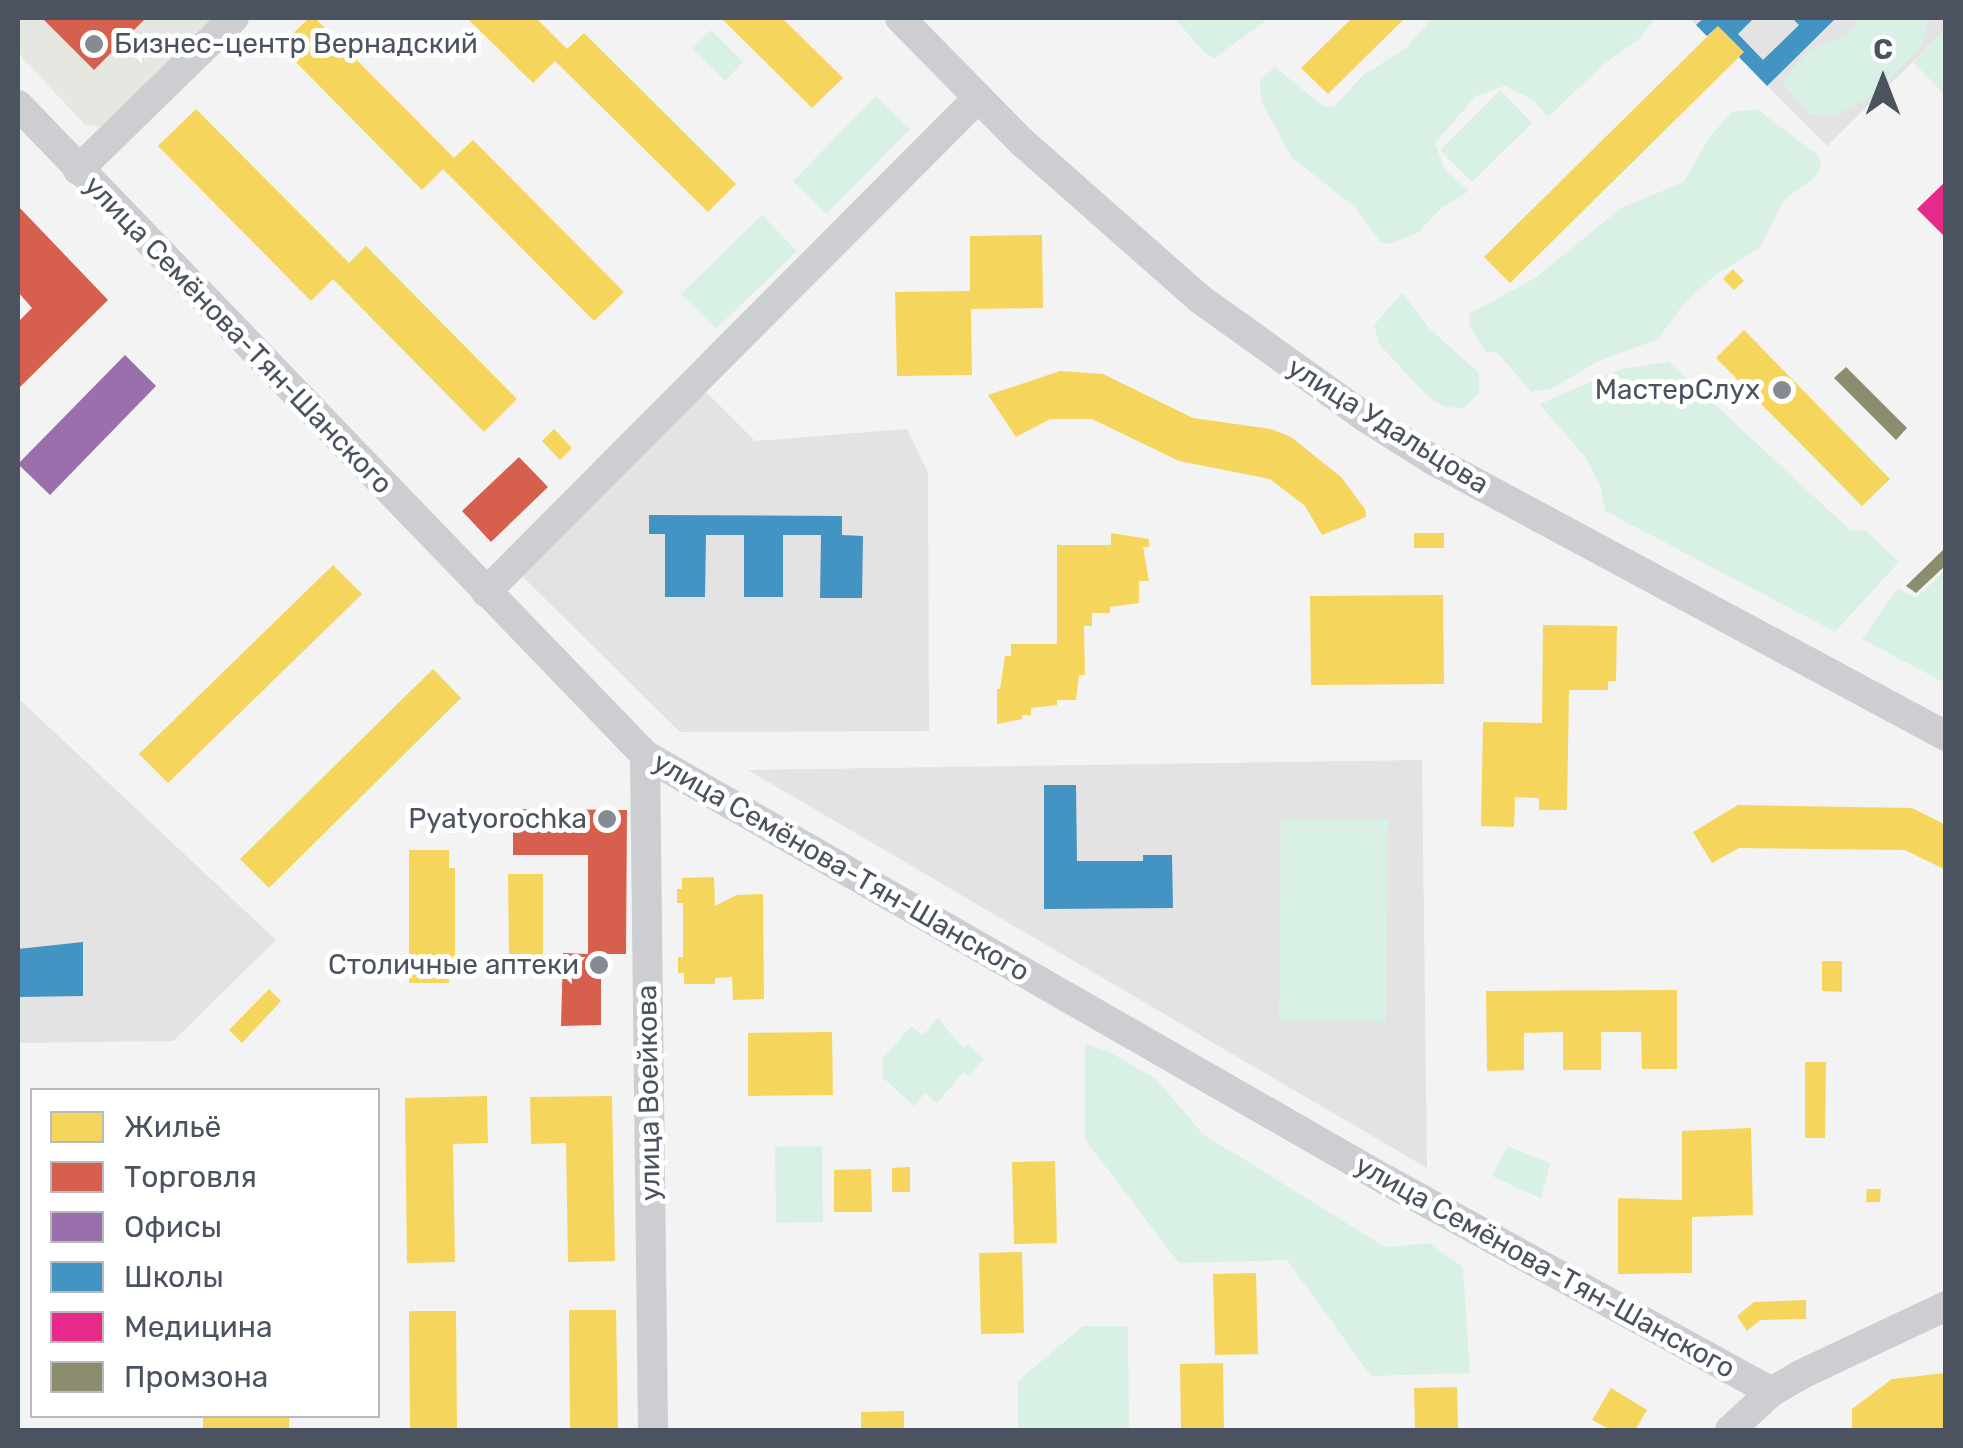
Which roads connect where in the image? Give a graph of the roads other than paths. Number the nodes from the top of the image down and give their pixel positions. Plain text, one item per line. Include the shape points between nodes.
1 (234, 18) edge
2 (900, 18) edge
3 (978, 98) junction
4 (18, 105) edge
5 (78, 170) junction
6 (486, 592) junction
7 (1946, 736) edge
8 (645, 755) junction
9 (1946, 1306) edge
10 (1771, 1392) junction
11 (653, 1430) edge
12 (1730, 1430) edge

1 - 5 street
2 - 3 street, улица Удальцова
3 - 6 street
3 - 7 street, улица Удальцова via 1200,299 1364,417
4 - 5 street, улица Семёнова-Тян-Шанского
5 - 6 street, улица Семёнова-Тян-Шанского
6 - 8 street, улица Семёнова-Тян-Шанского
8 - 10 street, улица Семёнова-Тян-Шанского
8 - 11 street, улица Воейкова
9 - 10 street
10 - 12 street

